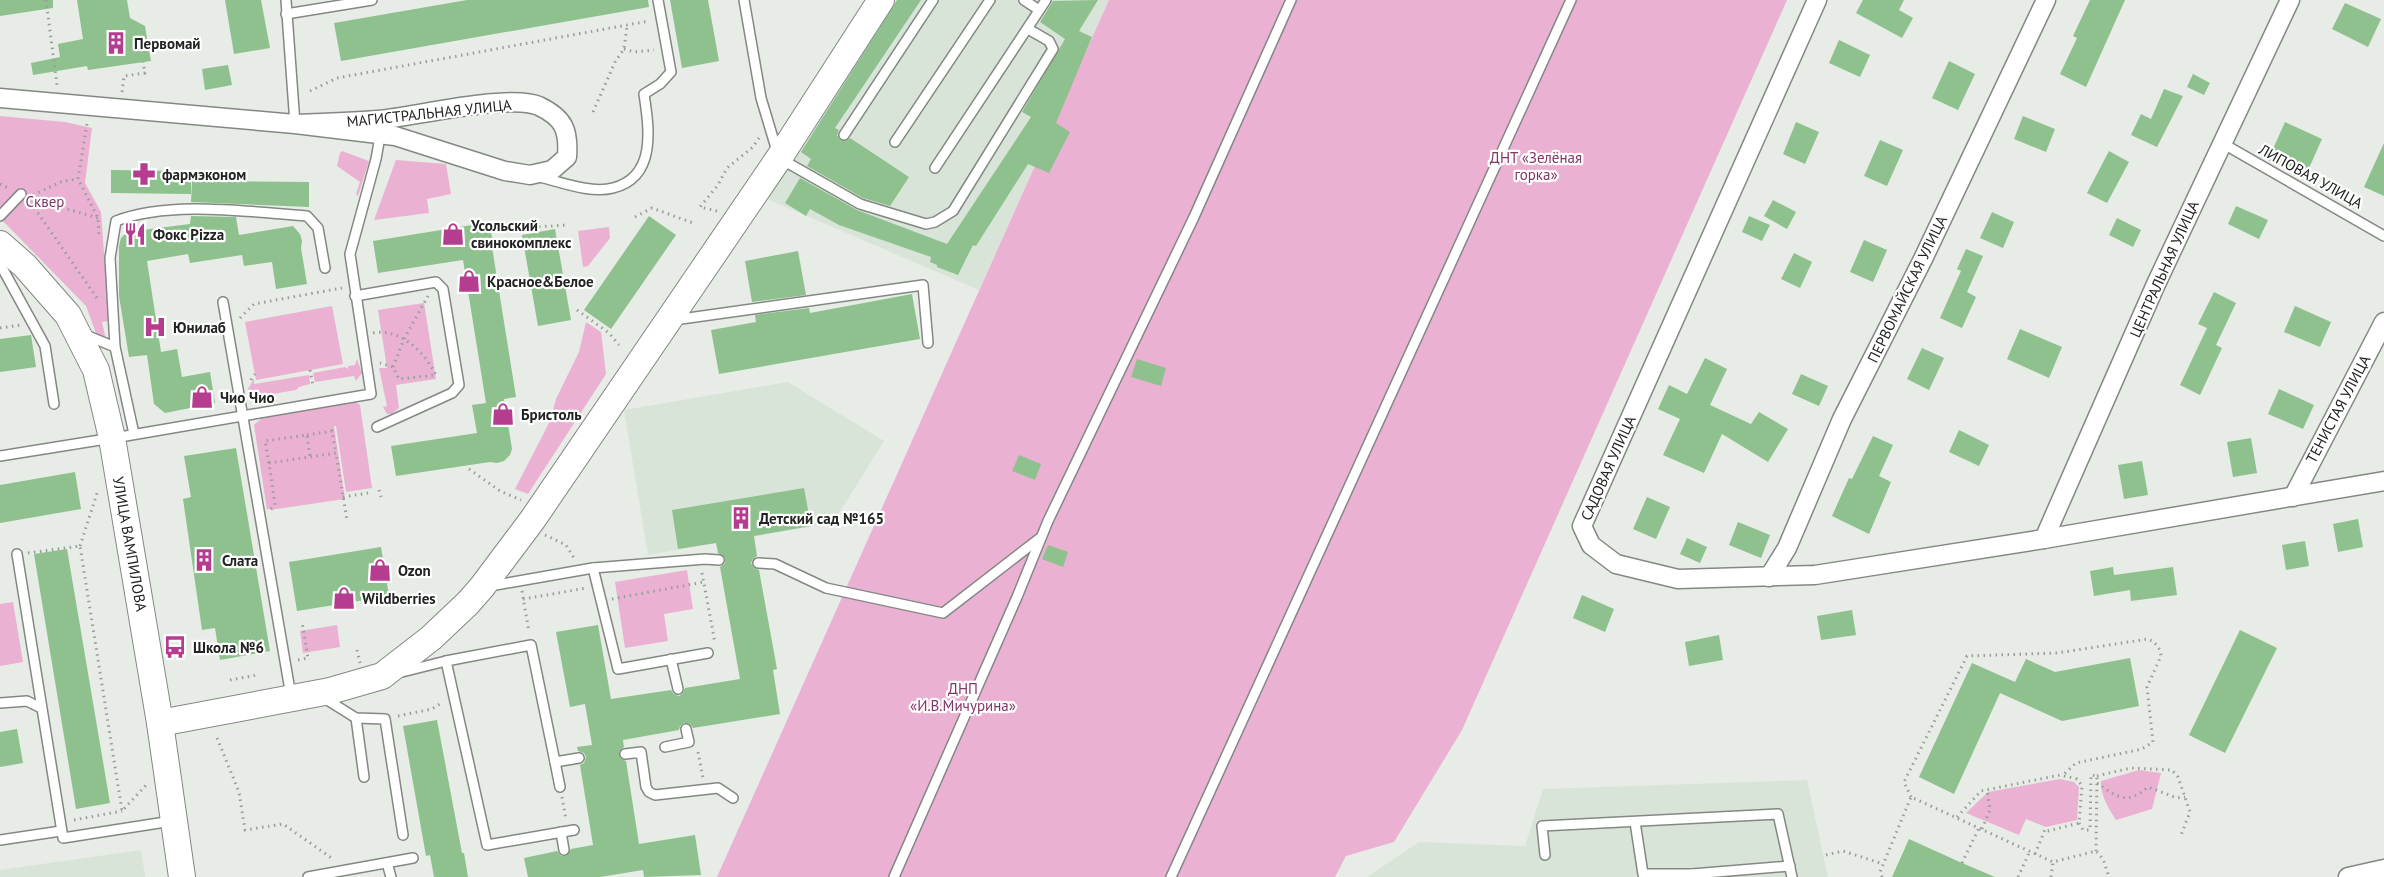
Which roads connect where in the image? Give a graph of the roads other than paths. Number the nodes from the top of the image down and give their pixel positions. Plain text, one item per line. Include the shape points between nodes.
1 (286, 0) edge
2 (372, 0) edge
3 (658, 0) edge
4 (744, 0) edge
5 (933, 0) edge
6 (990, 0) edge
7 (1024, 0) edge
8 (1046, 0) edge
9 (1291, 0) edge
10 (1571, 0) edge
11 (1817, 0) edge
12 (2046, 0) edge
13 (2290, 0) edge
14 (879, 2) edge
15 (1039, 10) junction
16 (286, 14) junction
17 (1028, 29) junction
18 (0, 98) edge
19 (295, 124) junction
20 (380, 127) junction
21 (844, 135) dead end
22 (895, 142) dead end
23 (2222, 143) junction
24 (779, 158) junction
25 (935, 168) dead end
26 (530, 175) junction
27 (24, 196) road end
28 (0, 216) edge
29 (2384, 236) edge
30 (0, 244) edge
31 (0, 264) edge
32 (325, 268) dead end
33 (355, 296) junction
34 (223, 302) dead end
35 (666, 321) junction
36 (2384, 322) edge
37 (76, 332) junction
38 (928, 343) dead end
39 (115, 347) junction
40 (54, 404) dead end
41 (241, 416) junction
42 (377, 427) dead end
43 (115, 437) junction
44 (0, 456) edge
45 (2384, 481) edge
46 (2293, 497) junction
47 (1042, 536) junction
48 (2044, 540) junction
49 (17, 555) road end
50 (719, 560) dead end
51 (758, 563) dead end
52 (593, 568) junction
53 (1769, 577) junction
54 (482, 587) junction
55 (708, 653) road end
56 (671, 659) junction
57 (446, 661) junction
58 (382, 676) junction
59 (678, 689) dead end
60 (317, 693) junction
61 (291, 699) junction
62 (0, 703) edge
63 (41, 708) junction
64 (356, 718) junction
65 (160, 723) junction
66 (686, 729) dead end
67 (665, 747) dead end
68 (625, 754) dead end
69 (579, 758) dead end
70 (555, 762) junction
71 (364, 777) dead end
72 (560, 787) road end
73 (733, 798) dead end
74 (174, 820) junction
75 (1635, 822) junction
76 (61, 826) junction
77 (403, 835) dead end
78 (0, 840) edge
79 (564, 850) dead end
80 (1545, 855) dead end
81 (413, 858) dead end
82 (387, 863) junction
83 (1790, 866) junction
84 (2384, 869) edge
85 (1737, 874) edge
86 (1692, 875) edge
87 (1652, 876) edge
88 (182, 877) edge
89 (308, 877) edge
90 (391, 877) edge
91 (894, 877) edge
92 (1171, 877) edge
93 (1792, 877) edge
94 (2348, 877) edge

1 - 16 lane
2 - 16 lane
3 - 26 lane via 671,72 644,94 648,127 645,158 635,178 612,189
4 - 24 lane via 761,98
5 - 21 lane
6 - 22 lane
7 - 15 lane
8 - 15 lane
9 - 47 lane via 1194,217
10 - 92 lane
11 - 53 street, САДОВАЯ УЛИЦА via 1582,526 1591,545 1616,564 1678,579
12 - 53 street, ПЕРВОМАЙСКАЯ УЛИЦА via 1842,419 1787,548
13 - 23 street, ЦЕНТРАЛЬНАЯ УЛИЦА
14 - 24 street
15 - 17 lane
16 - 19 lane
17 - 24 lane via 1049,41 1053,49 953,211 935,222 926,224 860,204
17 - 25 lane
18 - 19 street, МАГИСТРАЛЬНАЯ УЛИЦА
19 - 20 street, МАГИСТРАЛЬНАЯ УЛИЦА
20 - 26 street, МАГИСТРАЛЬНАЯ УЛИЦА via 395,136 505,171
20 - 26 street, МАГИСТРАЛЬНАЯ УЛИЦА via 471,106 536,105 558,117 569,136 567,157 552,170
20 - 33 lane via 350,254
23 - 29 lane, ЛИПОВАЯ УЛИЦА
23 - 48 street, ЦЕНТРАЛЬНАЯ УЛИЦА
24 - 35 street
27 - 28 lane
30 - 37 street, УЛИЦА ВАМПИЛОВА via 68,315
31 - 40 lane via 45,346
32 - 39 lane via 318,228 307,216 159,210 126,217 116,221 110,258
33 - 41 lane via 371,394
33 - 42 lane via 436,282 443,289 459,386 452,393
34 - 41 lane
35 - 38 lane via 923,285
35 - 54 street via 533,519
36 - 46 street, ТЕНИСТАЯ УЛИЦА
37 - 39 lane
37 - 43 street, УЛИЦА ВАМПИЛОВА via 96,370
39 - 43 lane
41 - 43 lane
41 - 61 lane
43 - 44 lane
43 - 65 street, УЛИЦА ВАМПИЛОВА
45 - 46 street, САДОВАЯ УЛИЦА
46 - 48 street, САДОВАЯ УЛИЦА
47 - 51 lane via 943,613 826,588 775,564
47 - 91 lane
48 - 53 street, САДОВАЯ УЛИЦА via 1815,575
49 - 63 lane
50 - 52 lane
52 - 54 lane
52 - 56 lane via 618,669
54 - 58 street via 431,638
55 - 56 lane
56 - 59 lane
57 - 58 lane
57 - 70 lane via 531,645
57 - 79 lane via 488,845 568,831
58 - 60 street
60 - 61 street
60 - 64 lane
61 - 65 street
62 - 63 lane via 27,701
63 - 76 lane
64 - 71 lane
64 - 77 lane via 385,719
65 - 74 street, УЛИЦА ВАМПИЛОВА
66 - 67 lane via 689,742
68 - 73 lane via 640,752 646,787 655,795 718,788
69 - 70 lane
70 - 72 lane
74 - 76 lane via 63,838
74 - 88 street, УЛИЦА ВАМПИЛОВА
75 - 80 lane via 1542,826
75 - 83 lane via 1778,814
75 - 87 lane via 1643,874
76 - 78 lane
81 - 82 lane
82 - 89 lane
82 - 90 lane
83 - 85 lane
83 - 93 lane
84 - 94 street
85 - 86 lane
86 - 87 lane

